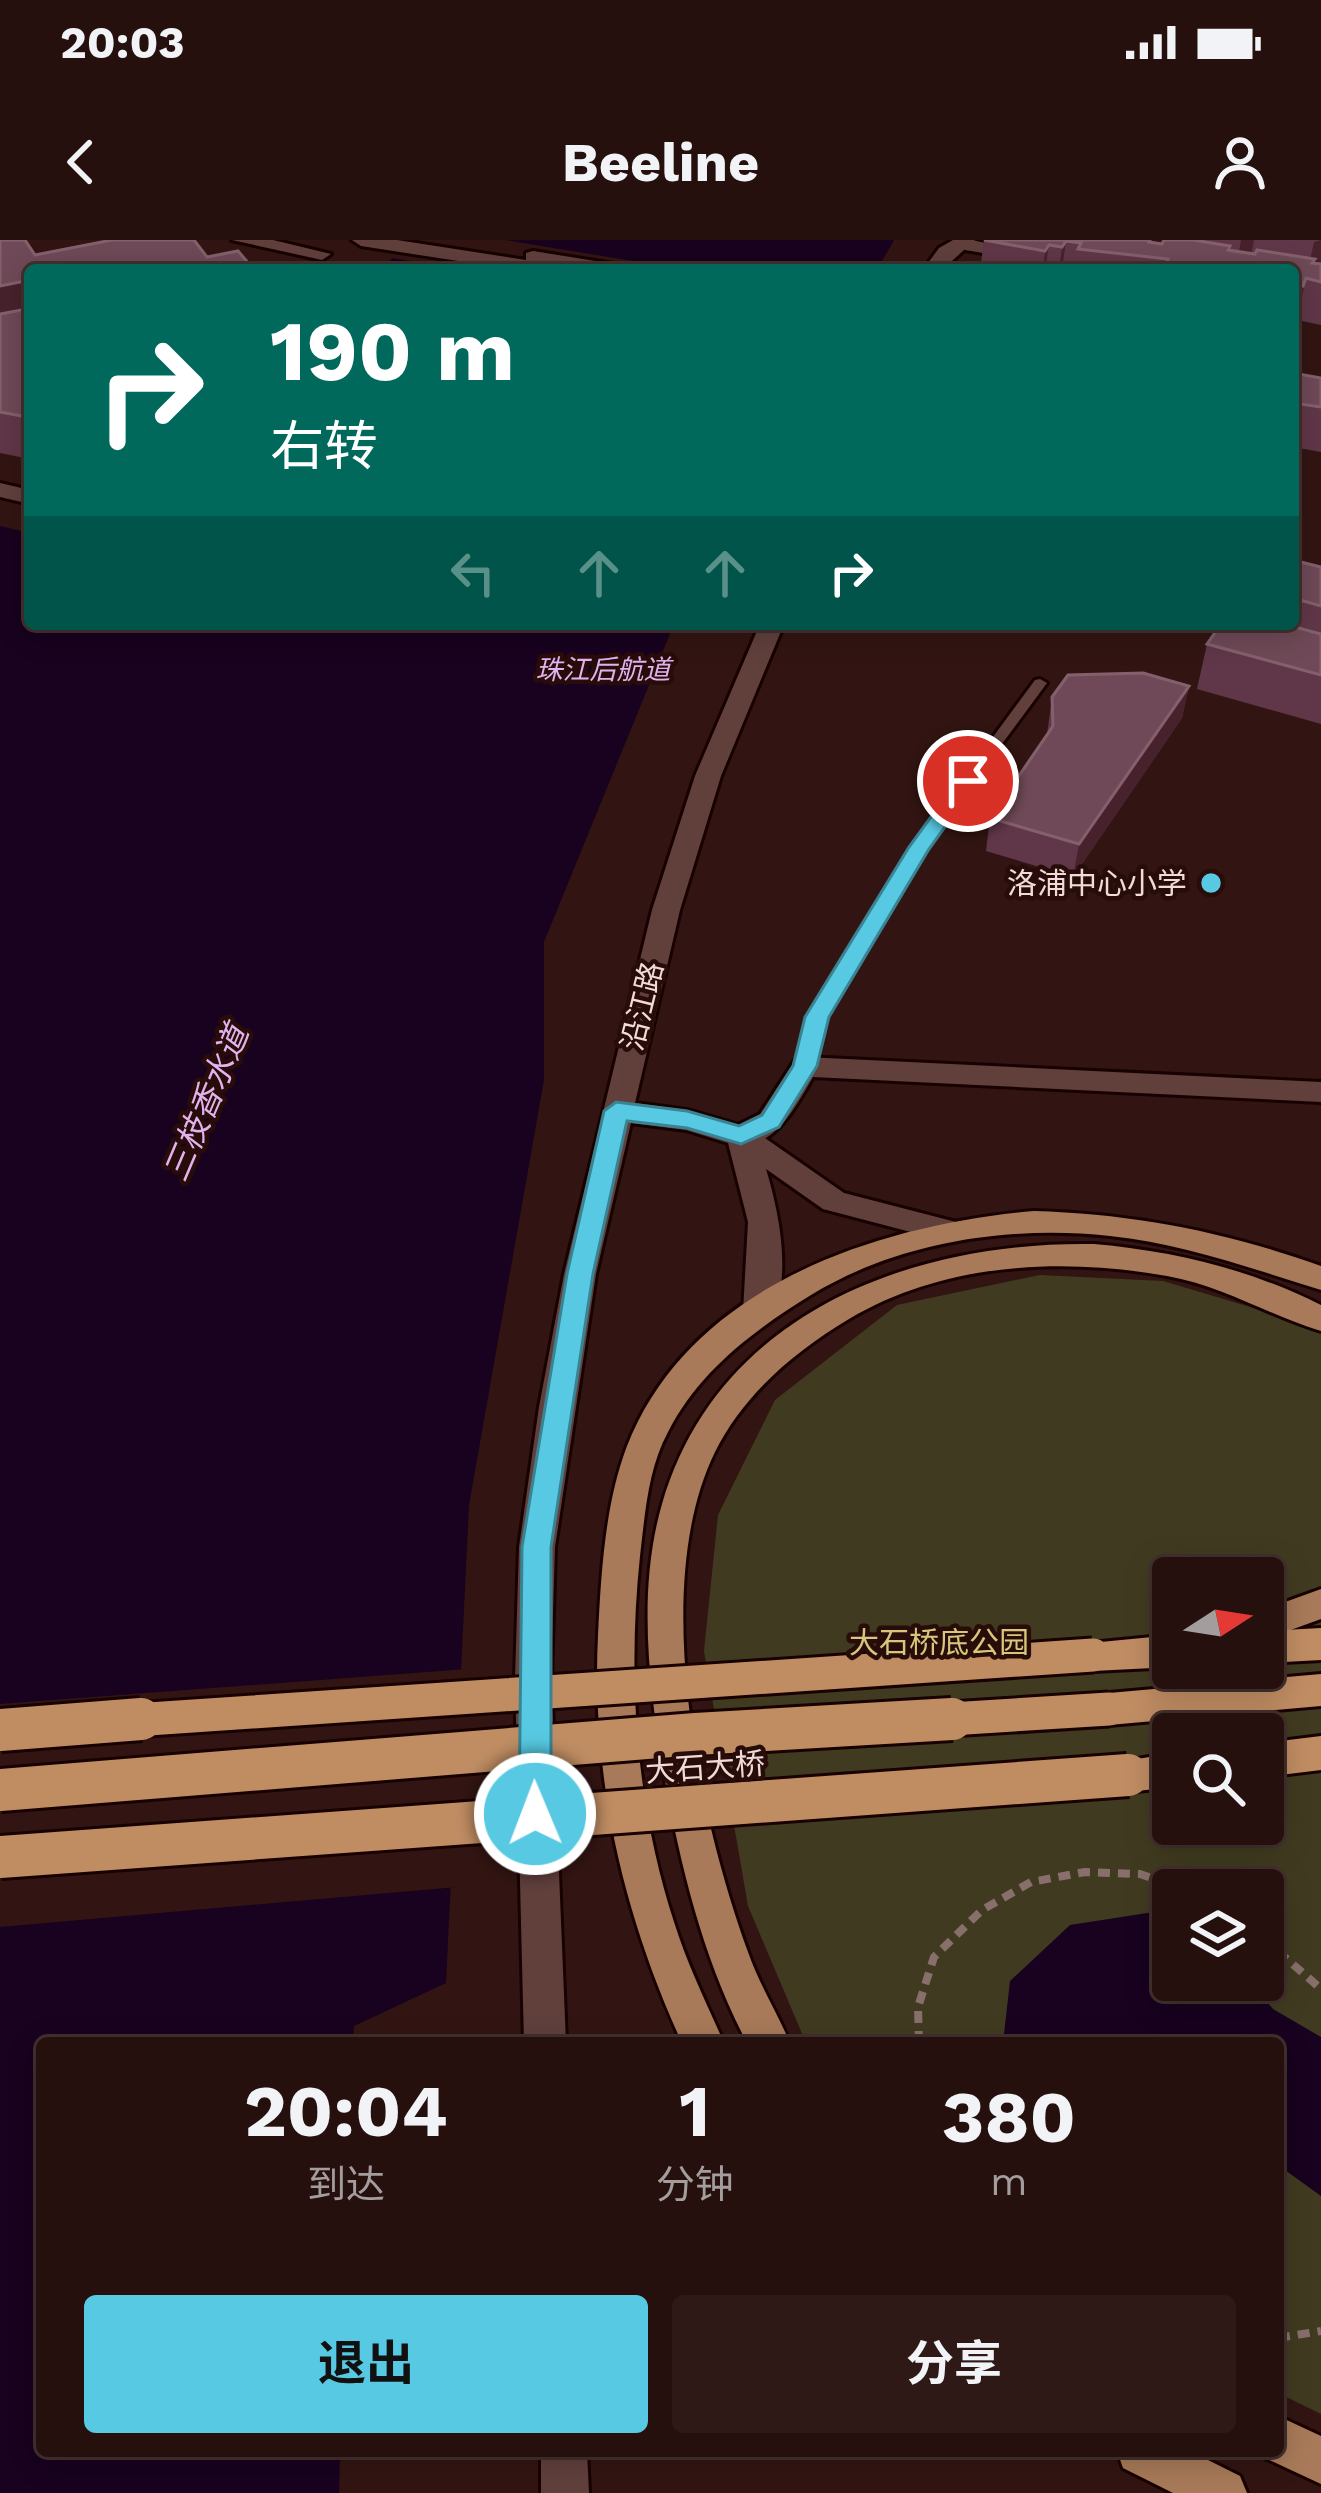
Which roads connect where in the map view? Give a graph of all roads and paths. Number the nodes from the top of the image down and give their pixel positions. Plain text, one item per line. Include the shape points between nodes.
1 (241, 240) edge
2 (338, 240) edge
3 (361, 240) edge
4 (429, 240) edge
5 (969, 243) edge
6 (948, 246) edge
7 (322, 254) junction
8 (1041, 256) edge
9 (310, 264) edge
10 (514, 264) edge
11 (577, 264) edge
12 (769, 630) edge
13 (1040, 683) dead end
14 (805, 1066) junction
15 (1321, 1092) edge
16 (616, 1111) junction
17 (741, 1136) junction
18 (945, 1230) junction
19 (1321, 1278) edge
20 (759, 1312) junction
21 (1321, 1318) edge
22 (1321, 1604) edge
23 (1284, 1617) edge
24 (1321, 1644) edge
25 (1284, 1646) edge
26 (1152, 1650) edge
27 (1321, 1690) edge
28 (0, 1730) edge
29 (1321, 1756) edge
30 (1284, 1760) edge
31 (1152, 1773) edge
32 (1128, 1775) joint
33 (0, 1790) edge
34 (0, 1857) edge
35 (1152, 1878) edge
36 (1284, 1956) edge
37 (1321, 1989) edge
38 (545, 2037) edge
39 (700, 2037) edge
40 (766, 2037) edge
41 (919, 2037) edge
42 (1321, 2331) edge
43 (1284, 2337) edge
44 (1284, 2443) edge
45 (564, 2457) edge
46 (1152, 2457) edge
47 (1321, 2461) edge
48 (566, 2493) edge
49 (1223, 2493) edge

1 - 7 street
2 - 7 street
3 - 10 street
4 - 11 street
5 - 6 street
5 - 8 street
7 - 9 street
12 - 16 street, 沿江路 via 682,854
13 - 14 lane via 920,847 817,1017
14 - 15 street
14 - 17 street via 771,1121
16 - 17 street
16 - 38 street, 沿江路 via 580,1274 537,1547 532,1678
17 - 18 street via 834,1202
17 - 20 street via 765,1210
18 - 19 main road via 1054,1221 1150,1228
18 - 20 main road via 849,1258
20 - 39 main road via 707,1357 656,1422 631,1492 619,1580 619,1723 637,1848 668,1963
21 - 40 main road via 1246,1284 1168,1263 1000,1258 922,1274 850,1302 785,1344 736,1393 702,1445 680,1503 668,1630 674,1720 707,1888
22 - 23 main road
24 - 25 highway
26 - 28 highway, bridge
27 - 33 highway, 大石大桥, bridge
29 - 30 main road
31 - 32 main road
32 - 34 highway, 大石大桥, bridge
35 - 41 path via 1085,1872 1031,1882 982,1910 934,1957 918,2007
36 - 37 path
42 - 43 path
44 - 47 main road
45 - 48 street
46 - 49 main road

